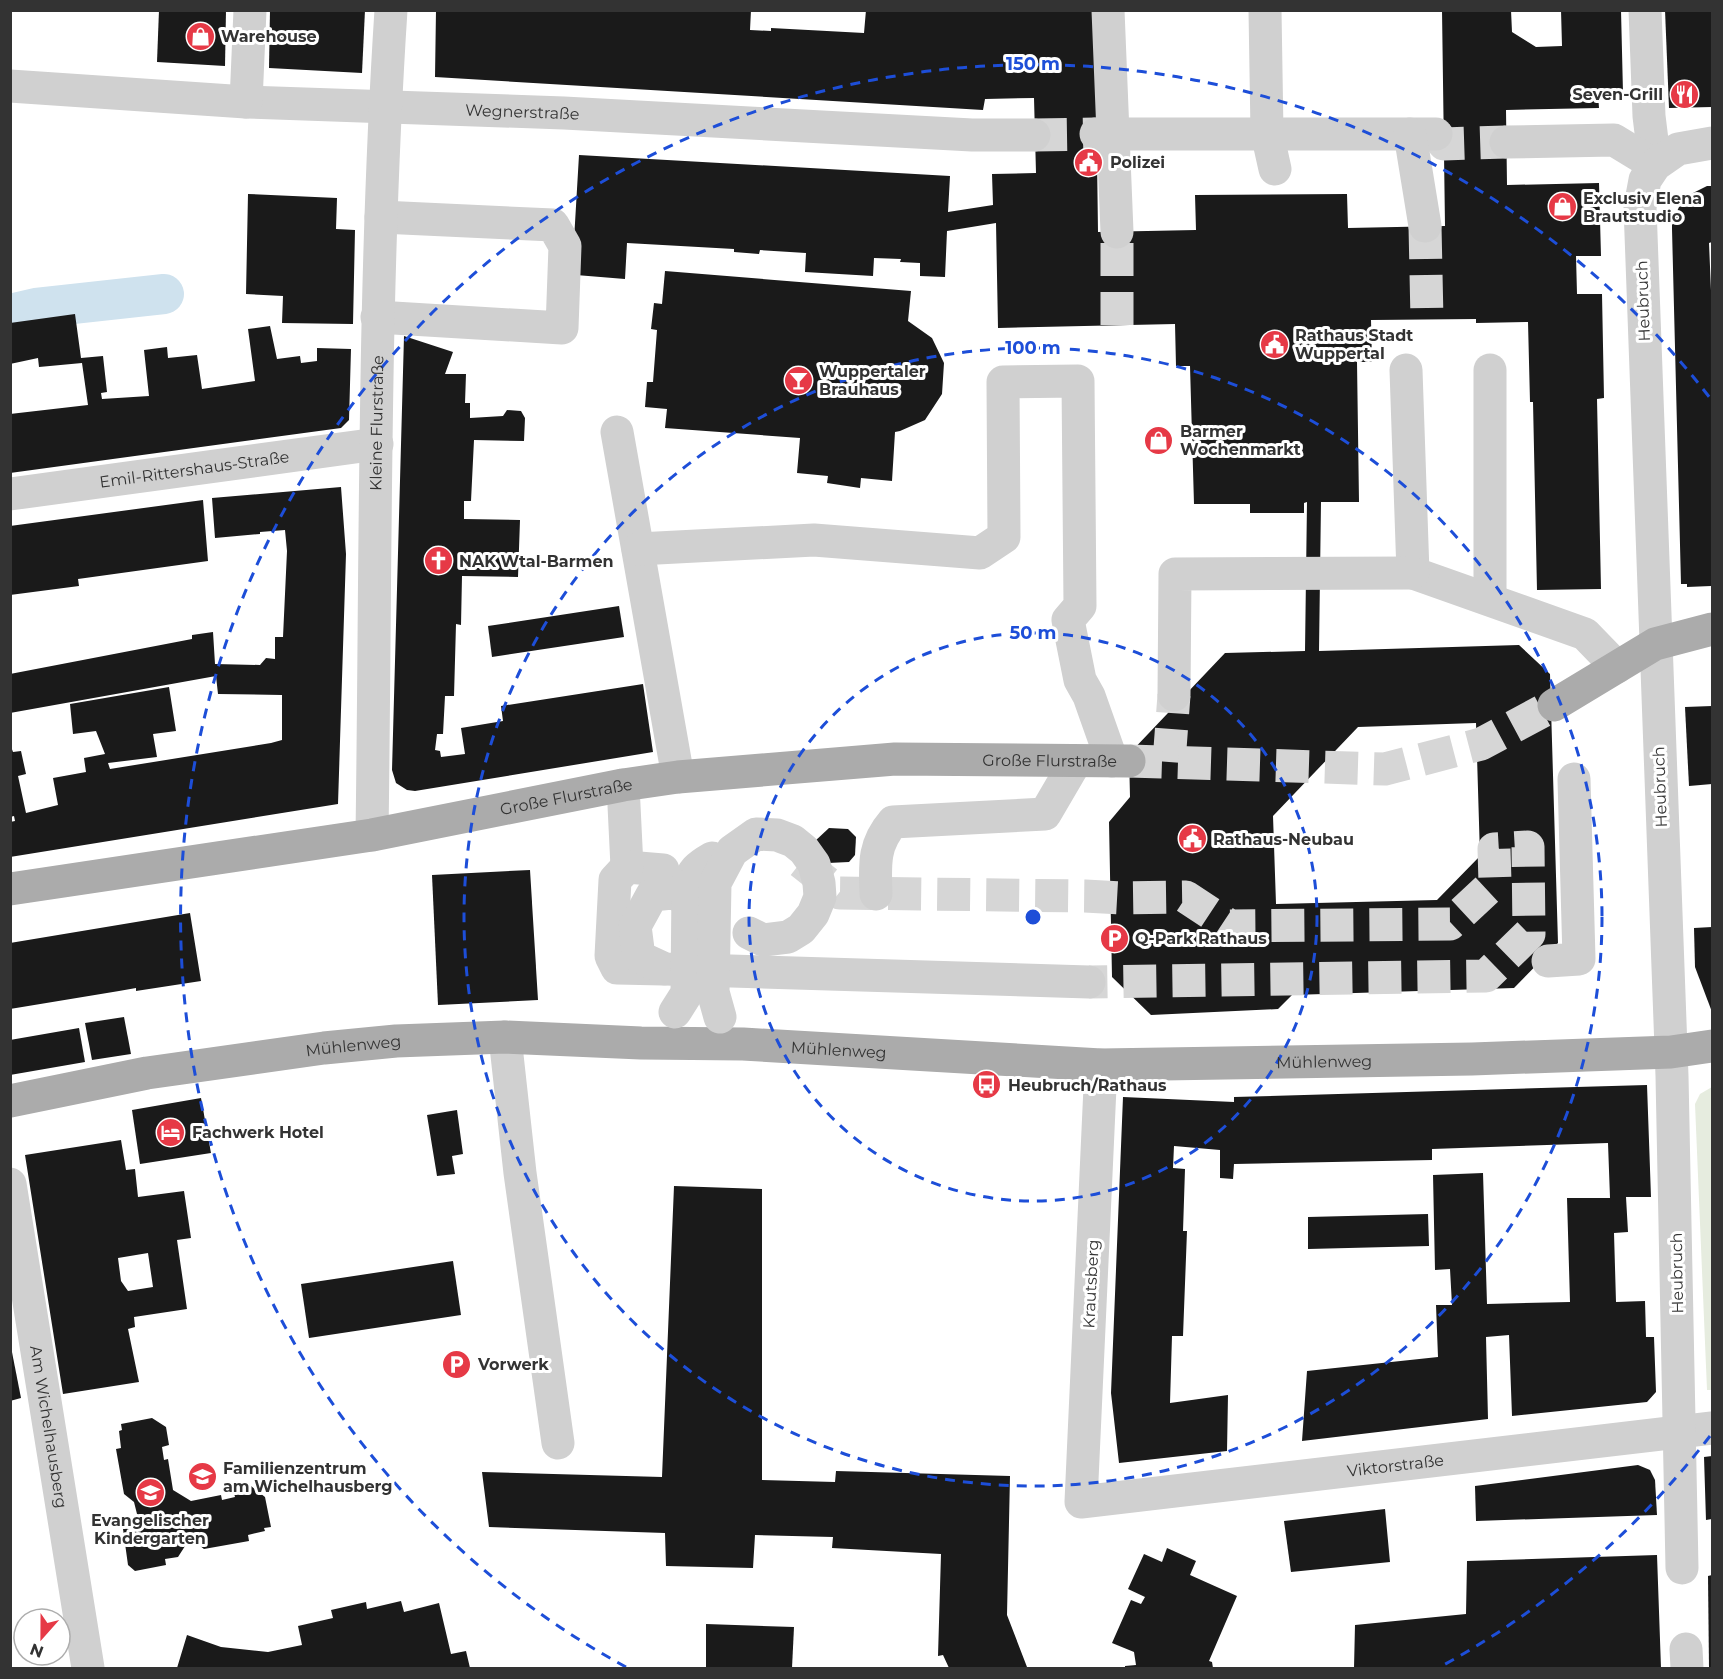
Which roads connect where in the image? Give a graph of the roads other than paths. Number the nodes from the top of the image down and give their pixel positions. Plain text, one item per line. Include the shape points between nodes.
1 (250, 10) edge
2 (391, 10) edge
3 (1108, 10) edge
4 (1265, 10) edge
5 (1645, 10) edge
6 (10, 86) edge
7 (246, 102) junction
8 (385, 108) junction
9 (1267, 133) junction
10 (1096, 134) tunnel mouth
11 (1034, 135) tunnel mouth
12 (1506, 142) tunnel mouth
13 (1713, 143) edge
14 (1655, 165) junction
15 (1275, 170) dead end
16 (381, 217) junction
17 (1425, 226) tunnel mouth
18 (1117, 232) tunnel mouth
19 (377, 317) junction
20 (1406, 370) dead end
21 (1490, 370) dead end
22 (617, 432) dead end
23 (377, 444) junction
24 (10, 494) edge
25 (638, 549) junction
26 (1413, 573) junction
27 (1490, 599) junction
28 (1713, 629) edge
29 (1655, 644) junction
30 (1617, 667) junction
31 (1174, 695) tunnel mouth
32 (1554, 705) tunnel mouth
33 (1076, 761) junction
34 (1120, 761) joint
35 (678, 777) junction
36 (1574, 779) dead end
37 (623, 785) junction
38 (372, 835) junction
39 (712, 858) dead end
40 (627, 867) junction
41 (687, 887) junction
42 (10, 890) edge
43 (876, 894) dead end
44 (749, 933) dead end
45 (1548, 961) dead end
46 (665, 969) junction
47 (1089, 982) tunnel mouth
48 (505, 1037) junction
49 (641, 1043) junction
50 (743, 1044) junction
51 (1713, 1046) edge
52 (1671, 1052) junction
53 (1101, 1065) junction
54 (10, 1101) edge
55 (10, 1184) edge
56 (1713, 1428) edge
57 (1680, 1432) junction
58 (558, 1443) dead end
59 (1081, 1502) joint
60 (1682, 1568) dead end
61 (88, 1668) edge

1 - 7 street
2 - 8 street, Kleine Flurstraße
3 - 18 street
4 - 9 street
5 - 14 street
6 - 7 street, Wegnerstraße
7 - 8 street, Wegnerstraße
8 - 11 street, Wegnerstraße
8 - 16 street, Kleine Flurstraße
9 - 10 street
9 - 15 street
9 - 17 street via 1423,134
12 - 14 street via 1614,140
13 - 14 street via 1678,149
14 - 29 street, Heubruch via 1646,180 1640,207
16 - 19 street, Kleine Flurstraße
16 - 19 street via 553,225 566,246 562,328
19 - 23 street, Kleine Flurstraße
20 - 26 street
21 - 27 street
22 - 25 street
23 - 24 street, Emil-Rittershaus-Straße
23 - 38 street, Kleine Flurstraße
25 - 34 street via 814,540 980,553 1004,537 1003,382 1078,381 1080,606 1068,620 1080,680
25 - 35 street
26 - 27 street
26 - 31 street via 1175,574
27 - 30 street via 1585,634
28 - 29 main road
29 - 30 main road
29 - 52 street, Heubruch
30 - 32 main road
33 - 34 main road, Große Flurstraße
33 - 35 main road, Große Flurstraße via 895,759
33 - 43 street via 1045,814 893,822 882,834 874,860
35 - 37 main road, Große Flurstraße
36 - 45 street via 1579,959
37 - 38 main road, Große Flurstraße
37 - 40 street
38 - 42 main road, Große Flurstraße
39 - 41 street via 692,873
40 - 41 street
40 - 46 street via 615,880 611,956 617,968
41 - 46 street via 652,895 635,926 639,957
41 - 49 street, bridge via 687,993 675,1012
44 - 50 street, bridge via 763,940 788,937 813,914 820,897 814,864 793,841 756,834 732,850 715,883 713,992 720,1017
46 - 47 street
48 - 49 main road, Mühlenweg
48 - 54 main road, Mühlenweg via 324,1048 147,1073
48 - 58 street
49 - 50 main road, Mühlenweg
50 - 53 main road, Mühlenweg
51 - 52 main road, Mühlenweg
52 - 53 main road, Mühlenweg
52 - 57 street, Heubruch
53 - 59 street, Krautsberg
55 - 61 street, Am Wichelhausberg
56 - 57 street, Viktorstraße
57 - 59 street, Viktorstraße
57 - 60 street, Heubruch

